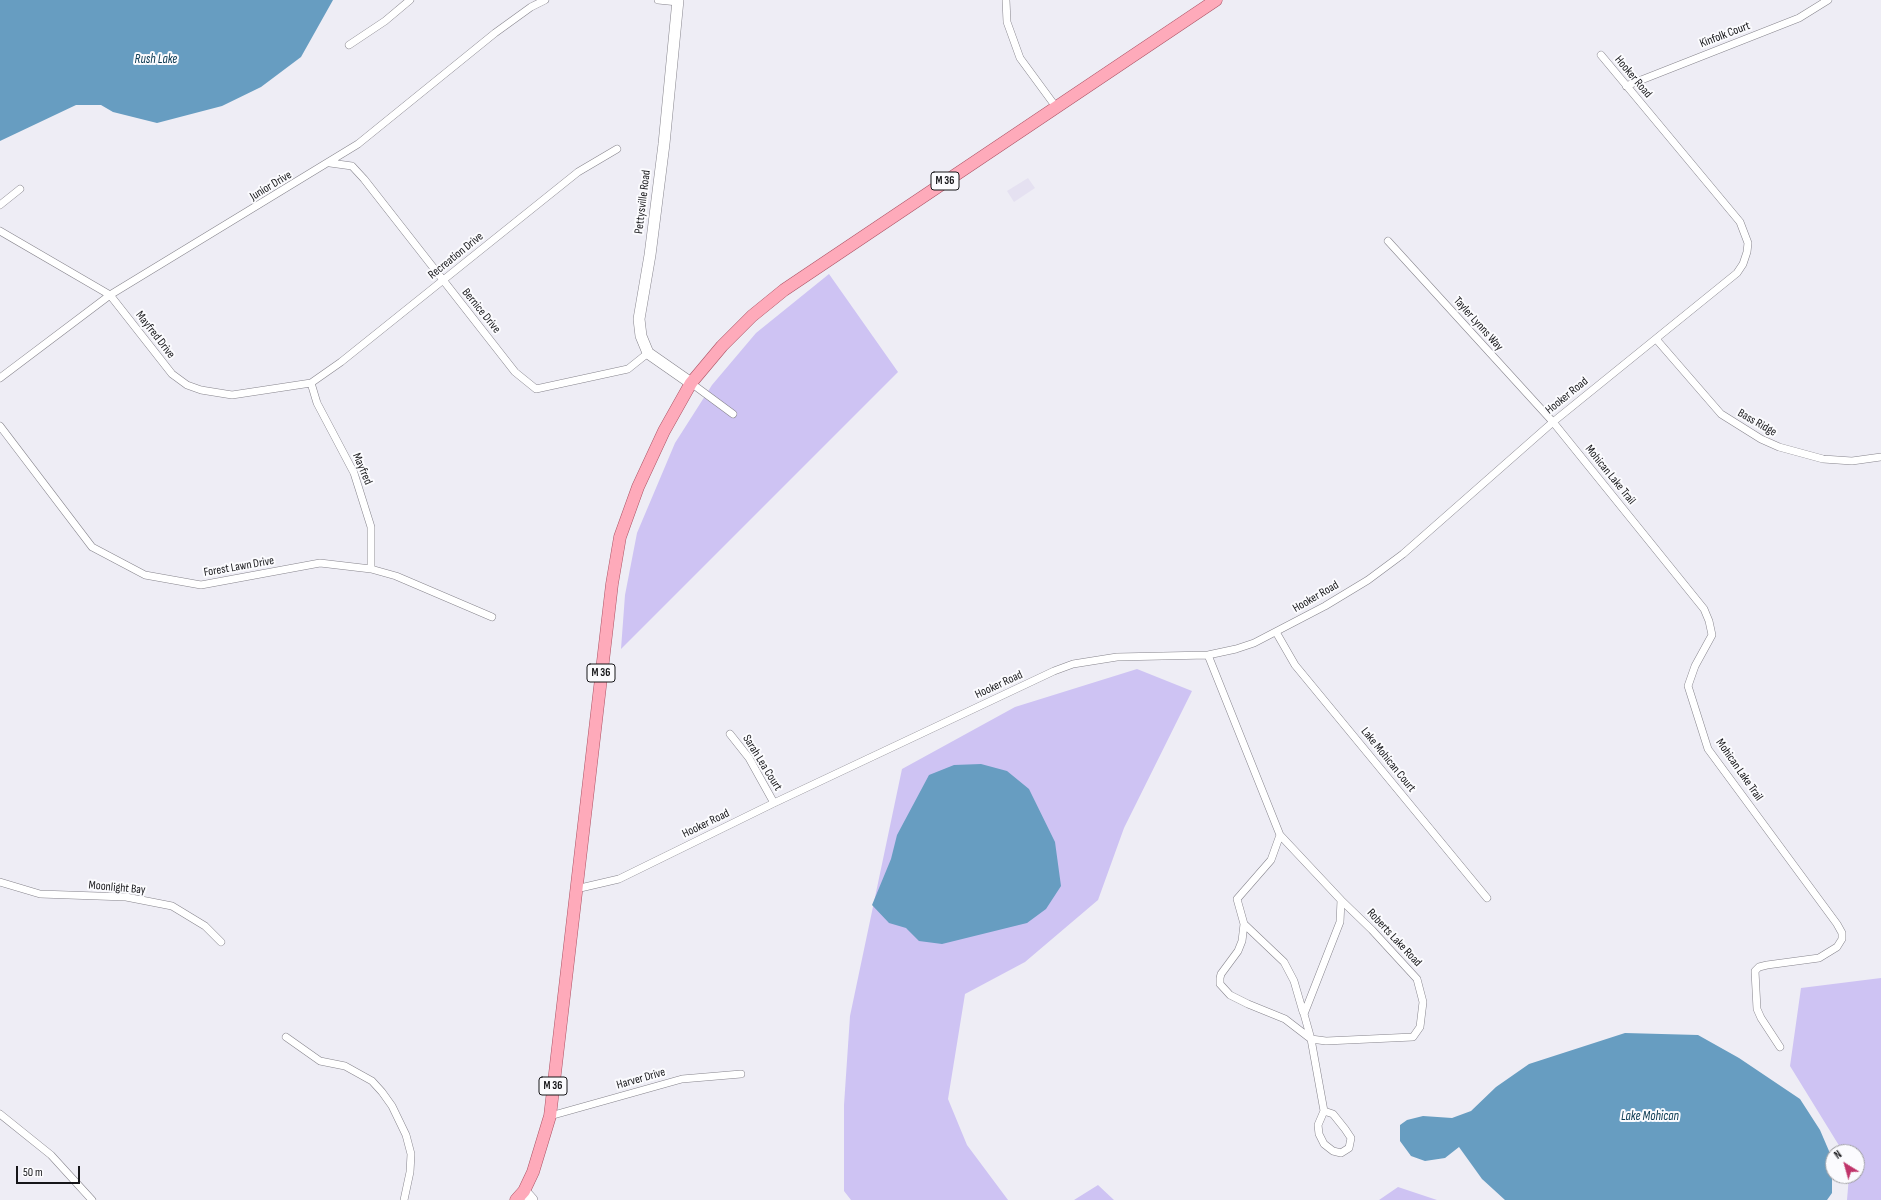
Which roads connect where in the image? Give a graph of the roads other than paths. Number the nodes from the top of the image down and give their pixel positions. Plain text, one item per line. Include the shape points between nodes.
1 (410, 0) edge
2 (544, 0) edge
3 (658, 0) edge
4 (1006, 0) edge
5 (1216, 0) edge
6 (1828, 0) edge
7 (678, 1) edge
8 (349, 45) dead end
9 (1601, 55) dead end
10 (1626, 86) junction
11 (1056, 107) junction
12 (617, 149) dead end
13 (330, 163) junction
14 (20, 189) dead end
15 (0, 205) edge
16 (0, 231) edge
17 (1388, 241) dead end
18 (442, 280) junction
19 (110, 295) junction
20 (1656, 338) junction
21 (648, 353) junction
22 (0, 378) edge
23 (691, 382) junction
24 (311, 383) junction
25 (733, 414) dead end
26 (1553, 422) junction
27 (0, 426) edge
28 (1881, 457) edge
29 (371, 569) junction
30 (492, 616) dead end
31 (1276, 632) junction
32 (1208, 655) junction
33 (730, 734) dead end
34 (774, 803) junction
35 (1280, 835) junction
36 (0, 882) edge
37 (576, 890) junction
38 (1487, 898) dead end
39 (1341, 900) junction
40 (1244, 924) junction
41 (221, 942) dead end
42 (1304, 1014) junction
43 (286, 1037) dead end
44 (1311, 1039) junction
45 (1780, 1047) dead end
46 (741, 1074) dead end
47 (1324, 1110) junction
48 (0, 1114) edge
49 (550, 1116) junction
50 (528, 1195) edge
51 (92, 1200) edge
52 (404, 1200) edge
53 (516, 1200) edge

1 - 8 street via 385,21
2 - 13 street, Junior Drive via 495,33 358,144
3 - 7 street
4 - 11 street via 1007,22 1020,58
5 - 11 main road, M 36
6 - 10 street, Kinfolk Court via 1799,18
7 - 21 main road, Pettysville Road via 663,152 639,319 641,336
9 - 10 street, Hooker Road
10 - 20 street, Hooker Road via 1740,222 1748,243 1747,252 1737,273
11 - 23 main road, M 36 via 784,290 752,316
12 - 18 street, Recreation Drive via 578,172
13 - 18 street, Bernice Drive via 352,166
13 - 19 street, Junior Drive
14 - 15 street
16 - 19 street, Mayfred Drive
17 - 26 street, Tayler Lynns Way
18 - 21 street, Bernice Drive via 515,372 536,389 628,369
18 - 24 street, Recreation Drive via 341,362
19 - 22 street, Junior Drive
19 - 24 street, Mayfred Drive via 172,374 187,385 232,396
20 - 26 street, Hooker Road
20 - 28 street, Bass Ridge via 1721,414 1761,439 1779,447 1823,459 1852,461
21 - 23 main road
23 - 25 street
23 - 37 main road, M 36 via 664,431 638,487 620,537 612,584
24 - 29 street, Mayfred via 317,403 354,473 371,527
26 - 31 street, Hooker Road via 1403,554 1368,580
26 - 45 street, Mohican Lake Trail via 1704,609 1712,635 1694,666 1688,686 1708,749 1842,933 1842,939 1837,947 1819,958 1767,965 1755,971 1757,1009
27 - 29 street, Forest Lawn Drive via 92,547 145,575 201,585 320,563
29 - 30 street, Forest Lawn Drive via 396,576
31 - 32 street, Hooker Road via 1236,649
31 - 38 street, Lake Mohican Court via 1296,665
32 - 34 street, Hooker Road via 1117,657 1073,664
32 - 35 street, Roberts Lake Road
33 - 34 street, Sarah Lea Court via 749,758
34 - 37 street, Hooker Road via 619,879
35 - 39 street, Roberts Lake Road
35 - 40 street via 1271,860 1237,899
36 - 41 street, Moonlight Bay via 40,894 126,897 172,906 205,926
37 - 49 main road, M 36
39 - 42 street via 1340,922
39 - 44 street, Roberts Lake Road via 1417,979 1423,1002 1420,1027 1416,1034 1410,1037 1326,1041
40 - 42 street via 1284,962 1294,981
40 - 44 street via 1242,941 1221,974 1220,984 1241,1001 1285,1019
42 - 44 street
43 - 52 street via 320,1061 345,1066 372,1081 382,1092 406,1135 411,1154
44 - 47 street
46 - 49 street, Harver Drive via 682,1079
47 - 47 street via 1333,1114 1351,1138 1349,1148 1342,1153 1333,1152 1324,1144 1319,1134 1318,1125
48 - 51 street via 51,1155
49 - 50 main road, M 36
50 - 53 main road, M 36

